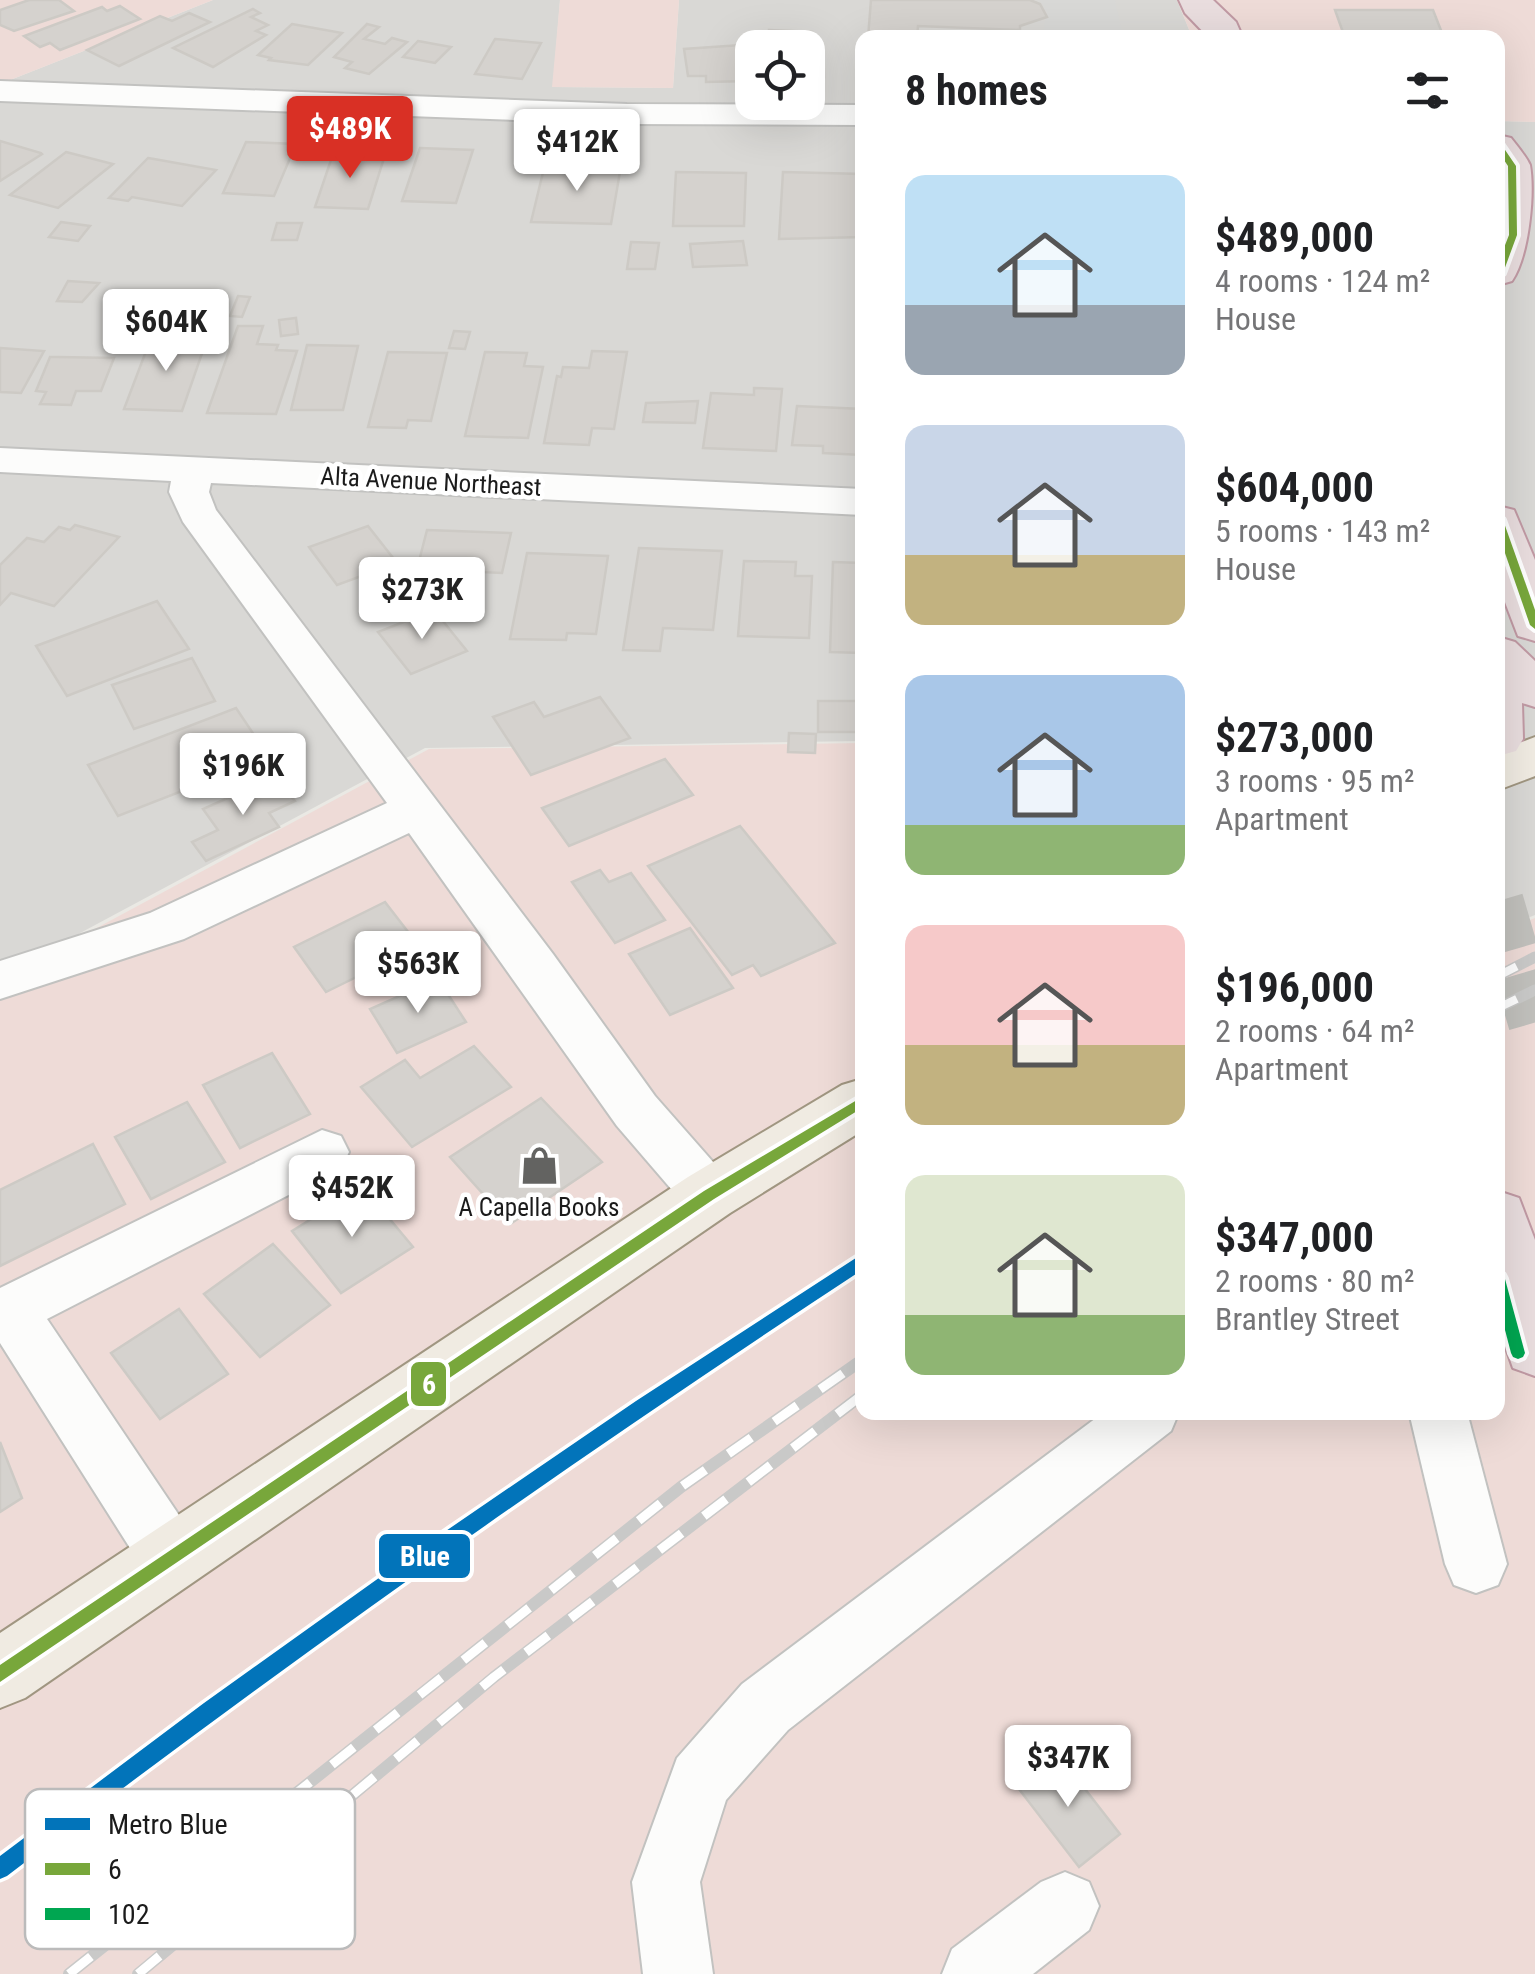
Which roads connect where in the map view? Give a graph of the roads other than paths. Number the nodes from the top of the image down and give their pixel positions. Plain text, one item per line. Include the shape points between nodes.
1 (1196, 3) edge
2 (1178, 30) edge
3 (1224, 30) edge
4 (0, 91) edge
5 (855, 104) edge
6 (825, 108) edge
7 (735, 113) edge
8 (825, 113) edge
9 (855, 115) edge
10 (1505, 156) edge
11 (1505, 255) edge
12 (0, 460) edge
13 (193, 470) junction
14 (855, 502) edge
15 (1505, 540) edge
16 (1534, 621) edge
17 (1505, 660) edge
18 (1535, 690) edge
19 (1535, 755) edge
20 (1505, 769) edge
21 (417, 809) junction
22 (0, 980) edge
23 (855, 1106) edge
24 (322, 1152) dead end
25 (709, 1195) junction
26 (1505, 1241) edge
27 (5, 1314) edge
28 (1535, 1348) edge
29 (1140, 1420) edge
30 (1440, 1420) edge
31 (171, 1558) junction
32 (1476, 1564) dead end
33 (0, 1674) edge
34 (1065, 1906) dead end
35 (678, 1974) edge
36 (977, 1974) edge

1 - 2 highway
1 - 3 highway
4 - 7 street
5 - 6 street
8 - 9 street
10 - 11 highway via 1512,166 1513,235
12 - 13 street, Alta Avenue Northeast
13 - 14 street, Alta Avenue Northeast
13 - 21 street via 189,492 197,513
15 - 16 highway
17 - 18 highway
19 - 20 main road
21 - 22 street via 166,926
21 - 25 street via 636,1112
23 - 25 main road
24 - 27 street
25 - 31 main road
26 - 28 highway
27 - 31 street
29 - 35 street via 766,1707 700,1781 666,1882
30 - 32 street
31 - 33 main road
34 - 36 street

